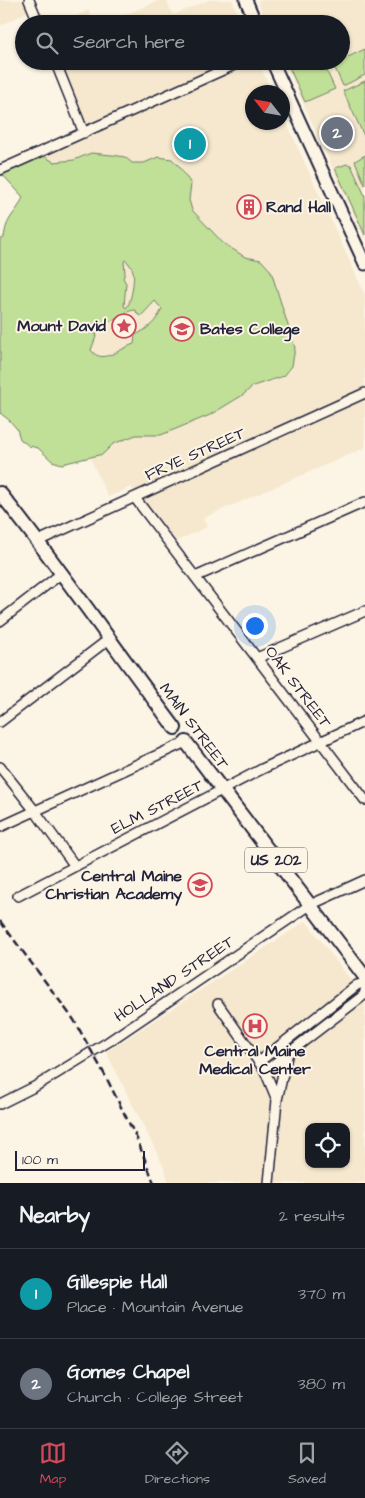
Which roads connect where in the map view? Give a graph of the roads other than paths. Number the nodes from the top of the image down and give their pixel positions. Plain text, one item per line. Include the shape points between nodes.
1 (29, 0) edge
2 (246, 0) edge
3 (35, 15) edge
4 (252, 15) edge
5 (59, 70) edge
6 (223, 70) edge
7 (276, 70) edge
8 (84, 133) junction
9 (0, 170) edge
10 (365, 264) edge
11 (365, 393) edge
12 (135, 498) junction
13 (3, 501) edge
14 (365, 502) edge
15 (38, 541) junction
16 (62, 573) junction
17 (196, 577) junction
18 (365, 611) edge
19 (0, 621) edge
20 (109, 639) junction
21 (257, 658) junction
22 (365, 721) edge
23 (0, 722) edge
24 (175, 728) joint
25 (186, 742) junction
26 (321, 742) junction
27 (0, 767) edge
28 (222, 790) junction
29 (365, 800) edge
30 (35, 811) junction
31 (0, 827) edge
32 (75, 866) junction
33 (365, 880) edge
34 (18, 896) dead end
35 (310, 905) junction
36 (365, 977) edge
37 (365, 983) edge
38 (365, 991) edge
39 (218, 1004) dead end
40 (288, 1052) junction
41 (259, 1062) junction
42 (264, 1071) junction
43 (277, 1100) junction
44 (0, 1104) edge
45 (269, 1183) edge

1 - 3 street
2 - 4 main road
5 - 8 street
6 - 8 street
7 - 10 main road
8 - 9 street
11 - 12 street, FRYE STREET
12 - 15 street, FRYE STREET
12 - 17 street, OAK STREET
13 - 15 highway, MAIN STREET / US 202
14 - 17 street
15 - 16 highway, MAIN STREET / US 202
16 - 19 street
16 - 20 highway, MAIN STREET / US 202
17 - 21 street, OAK STREET
18 - 21 street
20 - 23 street
20 - 24 highway, MAIN STREET / US 202
21 - 26 street, OAK STREET
22 - 26 street, ELM STREET
24 - 25 main road, MAIN STREET / US 202
25 - 28 highway, MAIN STREET / US 202
25 - 30 street
26 - 28 street, ELM STREET
26 - 29 street, OAK STREET
27 - 30 street
28 - 32 street, ELM STREET
28 - 35 highway, MAIN STREET / US 202
30 - 31 street
30 - 32 street
32 - 34 street, ELM STREET
33 - 35 street, HOLLAND STREET
35 - 36 highway, MAIN STREET / US 202
35 - 44 street, HOLLAND STREET via 108,1042
37 - 41 street via 357,985
38 - 40 street via 364,995
39 - 41 street
40 - 42 street
40 - 43 street
41 - 42 street
42 - 43 street
43 - 45 street

